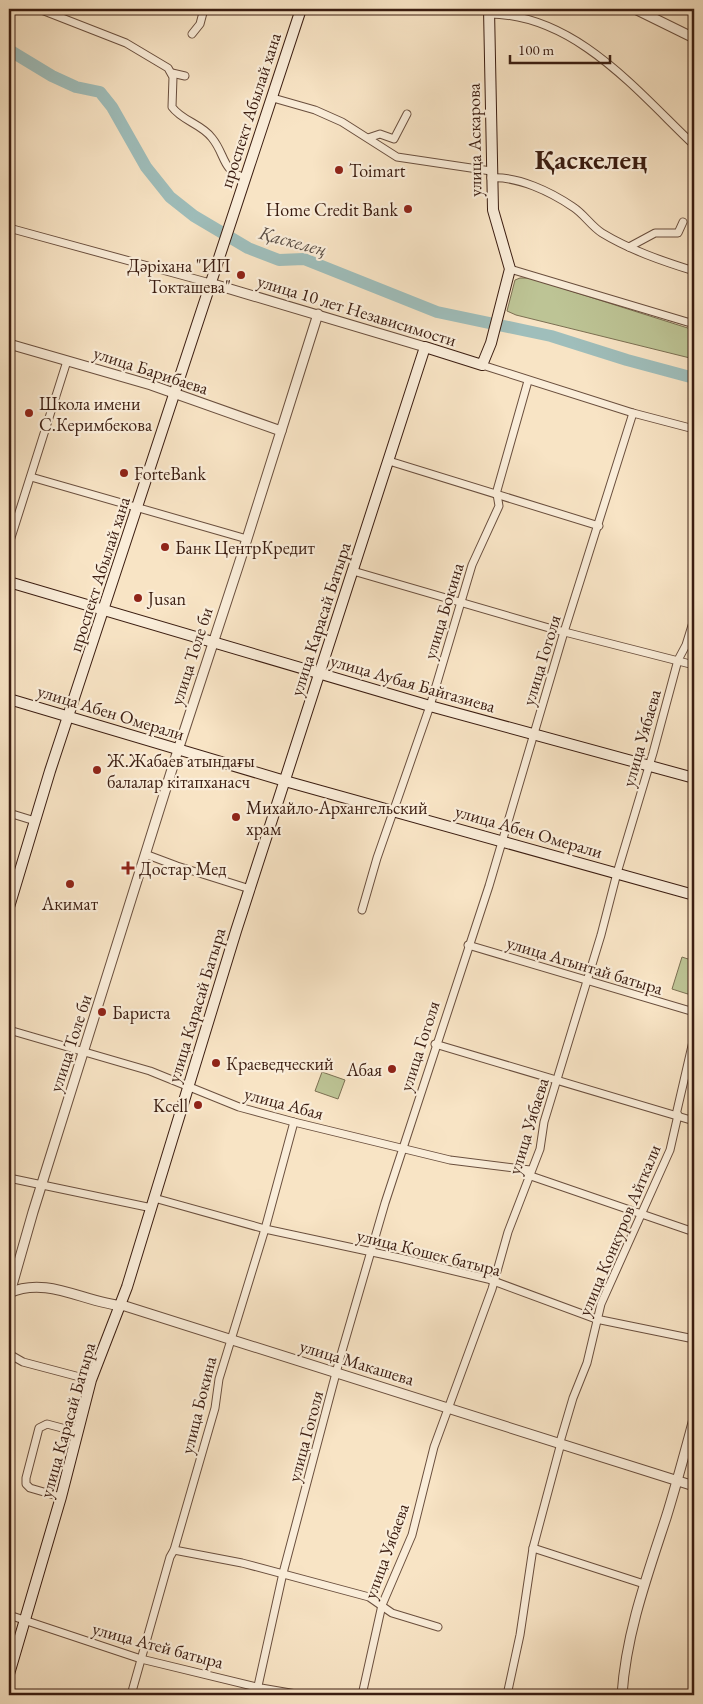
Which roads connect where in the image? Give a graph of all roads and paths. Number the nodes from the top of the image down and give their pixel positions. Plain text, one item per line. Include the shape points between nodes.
1 (39, 9) edge
2 (204, 9) edge
3 (301, 9) edge
4 (635, 9) edge
5 (489, 12) edge
6 (192, 34) dead end
7 (693, 37) edge
8 (172, 73) junction
9 (185, 76) dead end
10 (272, 98) junction
11 (407, 114) dead end
12 (368, 138) junction
13 (694, 145) edge
14 (491, 174) junction
15 (245, 178) junction
16 (683, 222) dead end
17 (9, 228) edge
18 (629, 247) junction
19 (510, 269) junction
20 (694, 271) edge
21 (210, 283) junction
22 (318, 314) junction
23 (694, 324) edge
24 (9, 344) edge
25 (425, 347) junction
26 (67, 361) junction
27 (482, 366) junction
28 (528, 382) junction
29 (176, 394) junction
30 (633, 413) junction
31 (694, 429) edge
32 (281, 431) junction
33 (389, 461) junction
34 (31, 477) junction
35 (496, 494) junction
36 (138, 508) junction
37 (599, 526) junction
38 (10, 534) edge
39 (247, 539) junction
40 (9, 544) edge
41 (352, 571) junction
42 (9, 582) edge
43 (461, 603) junction
44 (104, 610) junction
45 (694, 619) edge
46 (564, 632) junction
47 (212, 642) junction
48 (678, 660) junction
49 (694, 665) edge
50 (320, 674) junction
51 (9, 699) edge
52 (430, 706) junction
53 (68, 716) junction
54 (534, 734) junction
55 (178, 750) junction
56 (649, 765) junction
57 (694, 778) edge
58 (285, 781) junction
59 (393, 810) junction
60 (9, 813) edge
61 (35, 821) junction
62 (502, 841) junction
63 (145, 854) junction
64 (617, 873) junction
65 (250, 889) junction
66 (694, 896) edge
67 (9, 907) edge
68 (362, 910) dead end
69 (468, 945) junction
70 (587, 980) junction
71 (694, 1012) edge
72 (9, 1030) edge
73 (694, 1037) edge
74 (436, 1044) junction
75 (84, 1051) junction
76 (556, 1082) junction
77 (187, 1087) junction
78 (677, 1115) junction
79 (694, 1121) edge
80 (294, 1122) junction
81 (401, 1149) junction
82 (529, 1173) junction
83 (9, 1178) edge
84 (42, 1186) junction
85 (153, 1204) junction
86 (641, 1214) junction
87 (265, 1229) junction
88 (694, 1232) edge
89 (372, 1252) junction
90 (493, 1282) junction
91 (9, 1294) edge
92 (121, 1306) junction
93 (596, 1319) junction
94 (231, 1339) junction
95 (694, 1339) edge
96 (9, 1354) edge
97 (337, 1373) junction
98 (91, 1380) junction
99 (448, 1407) junction
100 (694, 1419) edge
101 (77, 1432) junction
102 (561, 1443) junction
103 (678, 1480) junction
104 (694, 1486) edge
105 (61, 1497) junction
106 (532, 1548) junction
107 (174, 1550) junction
108 (283, 1573) junction
109 (644, 1584) junction
110 (382, 1604) junction
111 (9, 1615) edge
112 (24, 1620) junction
113 (438, 1627) dead end
114 (141, 1659) junction
115 (9, 1674) edge
116 (257, 1686) junction
117 (131, 1695) edge
118 (256, 1695) edge
119 (302, 1695) edge
120 (362, 1695) edge
121 (507, 1695) edge
122 (622, 1695) edge

1 - 8 street via 126,43
2 - 6 street via 200,24
3 - 10 main road, проспект Абылай хана
4 - 7 street
5 - 13 street via 526,18 576,39
5 - 14 main road, улица Аскарова
8 - 9 street
8 - 15 street via 172,107 212,136 228,169
10 - 12 street via 315,110
10 - 15 main road, проспект Абылай хана
11 - 12 street via 394,139 380,134
12 - 14 street via 396,157
14 - 18 street via 540,189 575,208 601,232
14 - 19 main road, улица Аскарова via 493,210
15 - 21 main road, проспект Абылай хана
16 - 18 street via 678,233 655,233
17 - 21 street, улица 10 лет Независимости
18 - 20 street
19 - 23 street
19 - 27 main road
21 - 22 street, улица 10 лет Независимости
21 - 29 main road, проспект Абылай хана
22 - 25 street, улица 10 лет Независимости
22 - 32 street, улица Толе би
24 - 26 street, улица Барибаева
25 - 27 main road, улица 10 лет Независимости
25 - 33 main road, улица Карасай Батыра
26 - 29 street, улица Барибаева
26 - 34 street
27 - 28 street, улица 10 лет Независимости
28 - 30 street, улица 10 лет Независимости
28 - 35 street, улица Бокина
29 - 32 street, улица Барибаева
29 - 36 main road, проспект Абылай хана
30 - 31 street, улица 10 лет Независимости
30 - 37 street, улица Гоголя
32 - 39 street, улица Толе би
33 - 35 street
33 - 41 main road, улица Карасай Батыра
34 - 36 street
34 - 38 street
35 - 37 street
35 - 43 street, улица Бокина via 499,506 482,539
36 - 39 street
36 - 44 main road, проспект Абылай хана
37 - 46 street, улица Гоголя
38 - 40 street
39 - 47 street, улица Толе би
41 - 43 street
41 - 50 main road, улица Карасай Батыра
42 - 44 main road, улица Аубая Байгазиева
43 - 46 street
43 - 52 street, улица Бокина
44 - 47 main road, улица Аубая Байгазиева
44 - 53 main road, проспект Абылай хана
45 - 48 street, улица Уябаева
46 - 48 street
46 - 54 street, улица Гоголя
47 - 50 main road, улица Аубая Байгазиева
47 - 55 street, улица Толе би
48 - 49 street
48 - 56 street, улица Уябаева
50 - 52 main road, улица Аубая Байгазиева
50 - 58 main road, улица Карасай Батыра
51 - 53 main road, улица Абен Омерали
52 - 54 main road, улица Аубая Байгазиева
52 - 59 street, улица Бокина
53 - 55 main road, улица Абен Омерали
53 - 61 main road, проспект Абылай хана
54 - 56 main road, улица Аубая Байгазиева
54 - 62 street, улица Гоголя
55 - 58 main road, улица Абен Омерали
55 - 63 street, улица Толе би
56 - 57 main road, улица Аубая Байгазиева
56 - 64 street, улица Уябаева
58 - 59 main road, улица Абен Омерали
58 - 65 main road, улица Карасай Батыра
59 - 62 main road, улица Абен Омерали
59 - 68 street, улица Бокина
60 - 61 street
61 - 67 main road, проспект Абылай хана
62 - 64 main road, улица Абен Омерали
62 - 69 street, улица Гоголя
63 - 65 street
63 - 75 street, улица Толе би
64 - 66 main road, улица Абен Омерали
64 - 70 street, улица Уябаева
65 - 77 main road, улица Карасай Батыра
69 - 70 street, улица Агынтай батыра
69 - 74 street, улица Гоголя
70 - 71 street, улица Агынтай батыра
70 - 76 street, улица Уябаева
72 - 75 street, улица Абая
73 - 78 street, улица Конкуров Айткали
74 - 76 street
74 - 81 street, улица Гоголя
75 - 77 street, улица Абая via 165,1076
75 - 84 street, улица Толе би
76 - 78 street
76 - 82 street, улица Уябаева via 544,1122 540,1150
77 - 80 street, улица Абая via 239,1107
77 - 85 main road, улица Карасай Батыра
78 - 79 street
78 - 86 street, улица Конкуров Айткали via 670,1150
80 - 81 street, улица Абая
80 - 87 street, улица Бокина
81 - 82 street, улица Абая
81 - 89 street, улица Гоголя
82 - 86 street, улица Абая
82 - 90 street, улица Уябаева
83 - 84 street, улица Кошек батыра
84 - 85 street, улица Кошек батыра
84 - 91 street, улица Толе би
85 - 87 street, улица Кошек батыра
85 - 92 main road, улица Карасай Батыра
86 - 88 street, улица Абая
86 - 93 street, улица Конкуров Айткали
87 - 89 street, улица Кошек батыра
87 - 94 street, улица Бокина
89 - 90 street, улица Кошек батыра
89 - 97 street, улица Гоголя
90 - 93 street, улица Кошек батыра
90 - 99 street, улица Уябаева
91 - 92 street, улица Макашева via 27,1287 64,1290
92 - 94 street, улица Макашева
92 - 98 main road, улица Карасай Батыра
93 - 95 street, улица Кошек батыра
93 - 102 street, улица Конкуров Айткали via 587,1363
94 - 97 street, улица Макашева
94 - 107 street, улица Бокина via 219,1379 215,1408
96 - 98 street via 23,1362
97 - 99 street, улица Макашева
97 - 108 street, улица Гоголя
98 - 101 main road, улица Карасай Батыра
99 - 102 street, улица Макашева
99 - 110 street, улица Уябаева via 434,1447 412,1535
100 - 103 street
101 - 105 main road, улица Карасай Батыра
101 - 105 street via 47,1424 39,1428 25,1482 30,1488
102 - 103 street, улица Макашева
102 - 106 street, улица Конкуров Айткали
103 - 104 street, улица Макашева
103 - 109 street
105 - 112 main road, улица Карасай Батыра
106 - 109 street
106 - 121 street, улица Конкуров Айткали
107 - 108 street
107 - 114 street, улица Бокина via 155,1604
108 - 110 street via 369,1597
108 - 116 street, улица Гоголя
109 - 122 street via 630,1637
110 - 113 street via 392,1613
110 - 120 street, улица Уябаева
111 - 112 street, улица Атей батыра
112 - 114 street, улица Атей батыра
112 - 115 main road, улица Карасай Батыра
114 - 116 street, улица Атей батыра
114 - 117 street, улица Бокина
116 - 118 street, улица Гоголя
116 - 119 street, улица Атей батыра

